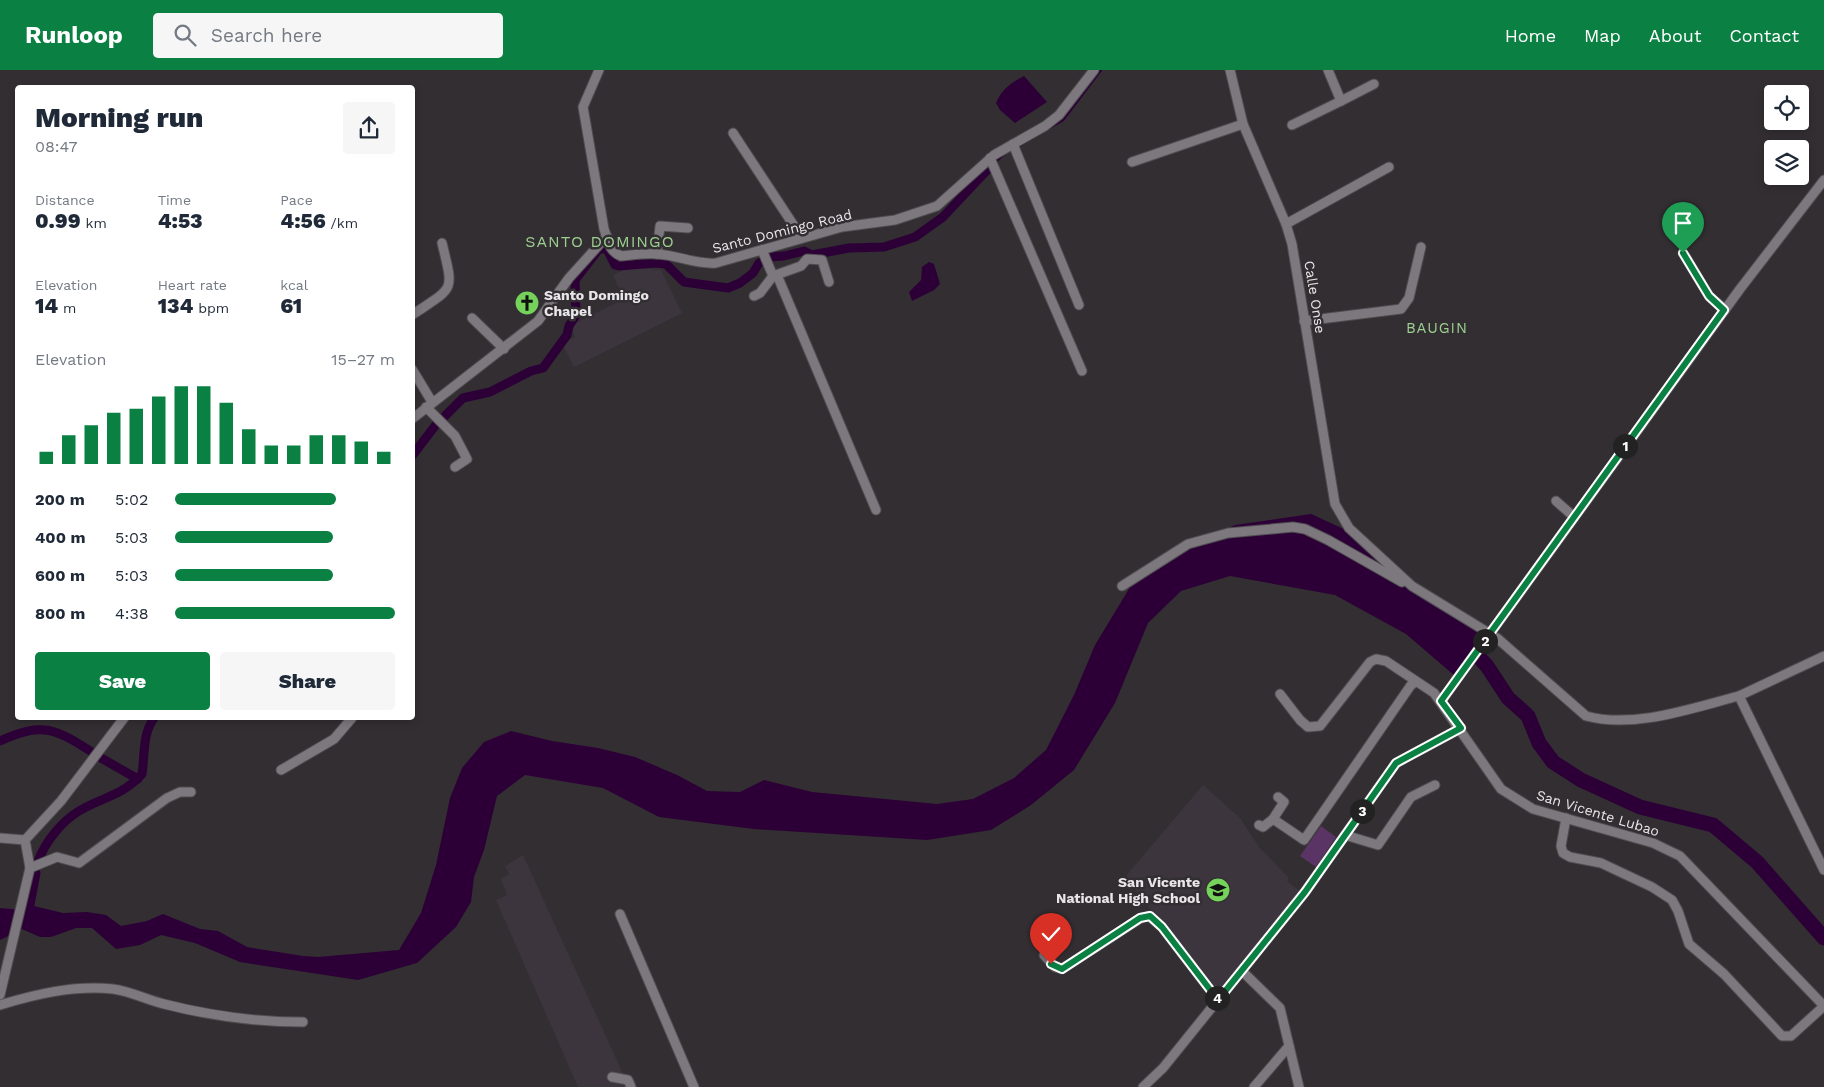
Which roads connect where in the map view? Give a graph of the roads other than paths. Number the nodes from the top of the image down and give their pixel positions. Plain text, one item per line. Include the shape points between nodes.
1 (598, 70) edge
2 (1094, 70) edge
3 (1230, 70) edge
4 (1328, 70) edge
5 (1374, 84) dead end
6 (1341, 101) junction
7 (1243, 124) junction
8 (1292, 125) dead end
9 (733, 133) dead end
10 (1013, 144) junction
11 (990, 158) junction
12 (1132, 162) dead end
13 (1389, 167) dead end
14 (1824, 180) edge
15 (1286, 224) junction
16 (688, 228) dead end
17 (607, 236) junction
18 (802, 238) junction
19 (442, 243) dead end
20 (1421, 247) dead end
21 (1683, 253) dead end
22 (657, 254) junction
23 (764, 256) junction
24 (775, 276) junction
25 (829, 282) dead end
26 (754, 296) dead end
27 (1079, 305) dead end
28 (1724, 310) junction
29 (415, 313) edge
30 (472, 318) dead end
31 (1304, 321) junction
32 (504, 349) junction
33 (1082, 371) dead end
34 (415, 375) edge
35 (429, 404) junction
36 (415, 416) edge
37 (455, 468) dead end
38 (1556, 501) dead end
39 (876, 510) dead end
40 (1573, 516) junction
41 (1122, 586) dead end
42 (1412, 586) junction
43 (1490, 634) junction
44 (1824, 656) edge
45 (1416, 682) junction
46 (1280, 694) dead end
47 (1738, 696) junction
48 (1441, 701) junction
49 (122, 720) edge
50 (350, 720) edge
51 (1461, 728) junction
52 (281, 770) dead end
53 (1435, 785) dead end
54 (192, 792) dead end
55 (1278, 797) dead end
56 (1566, 818) junction
57 (1273, 819) junction
58 (1259, 825) dead end
59 (1345, 835) junction
60 (0, 838) edge
61 (25, 840) junction
62 (30, 868) junction
63 (1824, 870) edge
64 (620, 914) dead end
65 (1044, 955) dead end
66 (1242, 972) junction
67 (0, 996) edge
68 (1218, 1000) junction
69 (0, 1005) edge
70 (1824, 1006) edge
71 (303, 1022) dead end
72 (1289, 1046) junction
73 (612, 1077) dead end
74 (631, 1087) edge
75 (694, 1087) edge
76 (1143, 1087) edge
77 (1254, 1087) edge
78 (1299, 1087) edge

1 - 17 street, Santo Domingo Road via 582,107
2 - 10 street, Santo Domingo Road via 1059,115
3 - 7 street, Calle Onse
4 - 6 street
5 - 6 street
6 - 8 street
7 - 12 street
7 - 15 street, Calle Onse
9 - 18 street
10 - 11 street, Santo Domingo Road
10 - 27 street
11 - 18 street, Santo Domingo Road via 937,206 895,220 842,227
11 - 33 street
13 - 15 street
14 - 28 street
15 - 31 street, Calle Onse
16 - 22 street via 660,226
17 - 22 street, Santo Domingo Road via 615,254
17 - 32 street via 569,278 538,321
18 - 23 street, Santo Domingo Road
19 - 29 street via 451,280 449,286
20 - 31 street via 1409,298 1401,309
21 - 28 street via 1709,296
22 - 23 street, Santo Domingo Road via 681,257 704,265
23 - 24 street
24 - 25 street via 801,266 807,260 822,260
24 - 26 street
24 - 39 street
28 - 40 street
30 - 32 street
31 - 42 street, Calle Onse via 1335,504 1354,532
32 - 35 street
34 - 35 street
35 - 36 street
35 - 37 street via 467,459
38 - 40 street
40 - 43 street
41 - 42 street via 1188,544 1228,533 1293,527 1305,529
42 - 43 street
43 - 47 street via 1586,716 1602,720 1661,716
43 - 48 street
44 - 47 street
45 - 46 street, San Vicente Lubao via 1376,659 1370,662 1320,726 1313,728 1300,720
45 - 48 street, San Vicente Lubao
45 - 57 street via 1304,840
47 - 63 street
48 - 51 street, San Vicente Lubao
49 - 61 street via 60,801
50 - 52 street via 334,739
51 - 56 street, San Vicente Lubao via 1501,789 1532,809
51 - 59 street via 1396,763
53 - 59 street via 1412,797 1378,845
54 - 62 street via 180,792 168,798 79,863 58,856
55 - 57 street via 1284,802
56 - 70 street, San Vicente Lubao via 1653,843 1680,856
56 - 70 street via 1561,846 1564,853 1602,863 1672,900 1689,944 1719,969 1782,1036 1791,1036
57 - 58 street via 1263,827
59 - 66 street
60 - 61 street
61 - 62 street
62 - 67 street
64 - 75 street
65 - 68 street via 1055,967 1062,969 1140,918 1150,916
66 - 68 street
66 - 72 street via 1280,1008
68 - 76 street via 1163,1068
69 - 71 street via 55,991 114,989 230,1019
72 - 77 street
72 - 78 street
73 - 74 street via 628,1080

